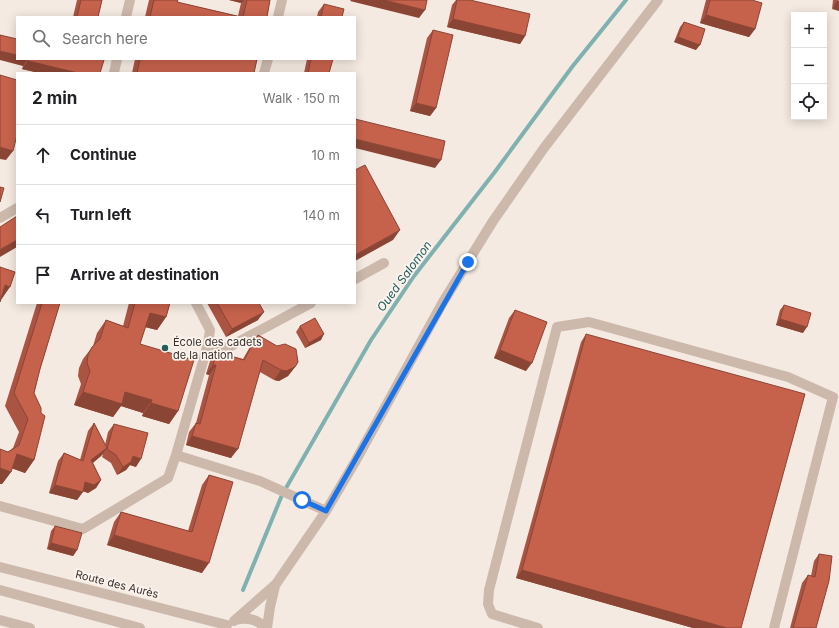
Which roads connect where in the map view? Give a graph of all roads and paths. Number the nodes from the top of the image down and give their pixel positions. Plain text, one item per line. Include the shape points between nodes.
1 (130, 0) edge
2 (282, 0) edge
3 (658, 0) edge
4 (126, 16) edge
5 (278, 16) edge
6 (117, 60) edge
7 (268, 60) edge
8 (114, 72) edge
9 (264, 72) edge
10 (16, 209) edge
11 (0, 218) edge
12 (384, 263) dead end
13 (356, 277) edge
14 (197, 304) edge
15 (309, 304) edge
16 (206, 350) junction
17 (176, 455) junction
18 (0, 506) edge
19 (326, 511) junction
20 (0, 566) edge
21 (276, 584) junction
22 (0, 590) edge
23 (0, 620) edge
24 (228, 624) edge
25 (30, 628) edge
26 (140, 628) edge
27 (266, 628) edge
28 (538, 628) edge
29 (774, 628) edge

1 - 4 street
2 - 5 street
3 - 19 street via 544,148 493,221 444,302
6 - 8 street
7 - 9 street
10 - 11 street
12 - 13 street
14 - 16 street via 210,330
15 - 16 street via 229,347
16 - 17 street
17 - 18 street via 168,478 83,529
17 - 19 street via 268,484
19 - 21 street
20 - 24 street, Route des Aurès
21 - 24 street
21 - 27 street
22 - 26 street
23 - 25 street
24 - 27 street, Route des Aurès via 248,618 256,620
28 - 29 street via 492,614 488,604 489,590 557,327 589,322 788,377 833,397

